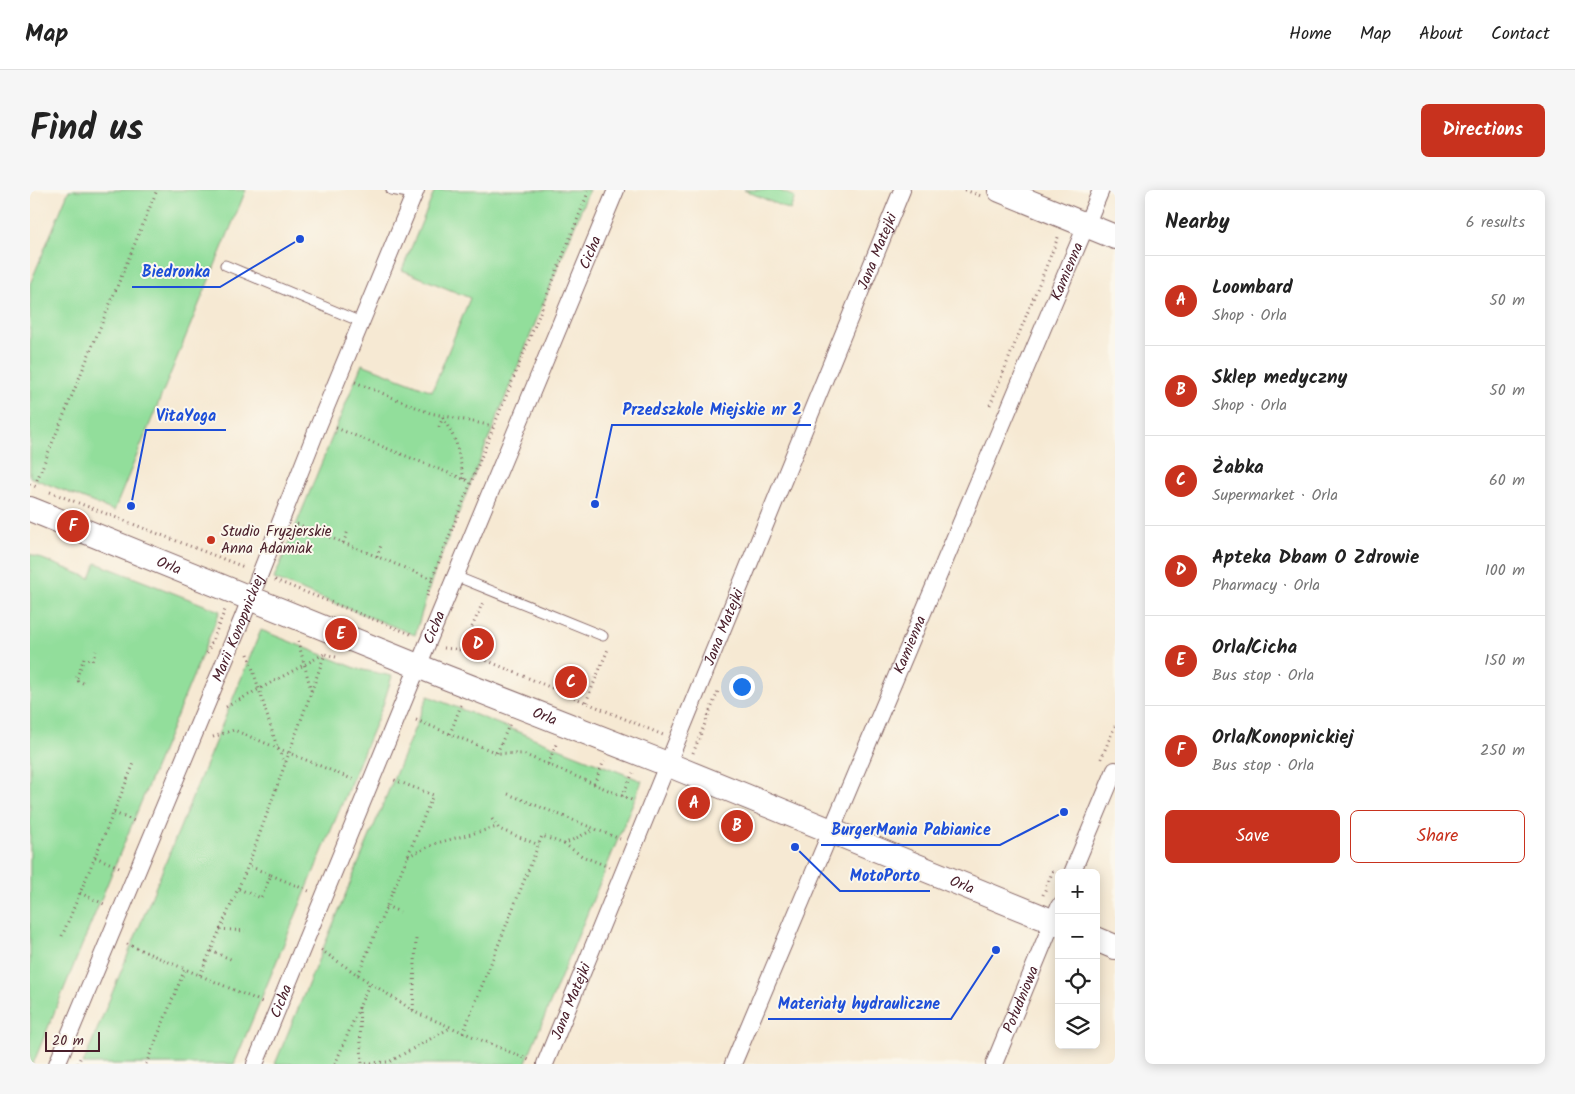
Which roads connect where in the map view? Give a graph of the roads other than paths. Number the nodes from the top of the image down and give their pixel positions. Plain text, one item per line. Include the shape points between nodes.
1 (391, 190) edge
2 (616, 190) edge
3 (902, 190) edge
4 (1000, 190) edge
5 (1101, 190) edge
6 (415, 192) edge
7 (1086, 226) junction
8 (1115, 238) edge
9 (225, 265) dead end
10 (361, 322) junction
11 (30, 509) edge
12 (456, 576) junction
13 (251, 597) junction
14 (602, 640) road end
15 (419, 666) junction
16 (667, 764) junction
17 (1115, 770) edge
18 (830, 832) junction
19 (1074, 869) edge
20 (1055, 916) edge
21 (1055, 922) edge
22 (1100, 941) edge
23 (1115, 947) edge
24 (534, 1063) edge
25 (57, 1064) edge
26 (255, 1064) edge
27 (734, 1064) edge
28 (994, 1064) edge

1 - 6 lane
2 - 12 street, Cicha
3 - 16 street, Jana Matejki
4 - 7 street
5 - 7 street, Kamienna
6 - 10 street, Marii Konopnickiej
7 - 8 street
7 - 18 street, Kamienna
9 - 10 lane
10 - 13 street, Marii Konopnickiej
11 - 13 street, Orla
12 - 14 lane
12 - 15 street, Cicha
13 - 15 street, Orla
13 - 25 street, Marii Konopnickiej
15 - 16 street, Orla
15 - 26 street, Cicha
16 - 18 street, Orla
16 - 24 street, Jana Matejki
17 - 19 street
18 - 20 street, Orla
18 - 27 street, Kamienna
21 - 28 street, Południowa
22 - 23 street

